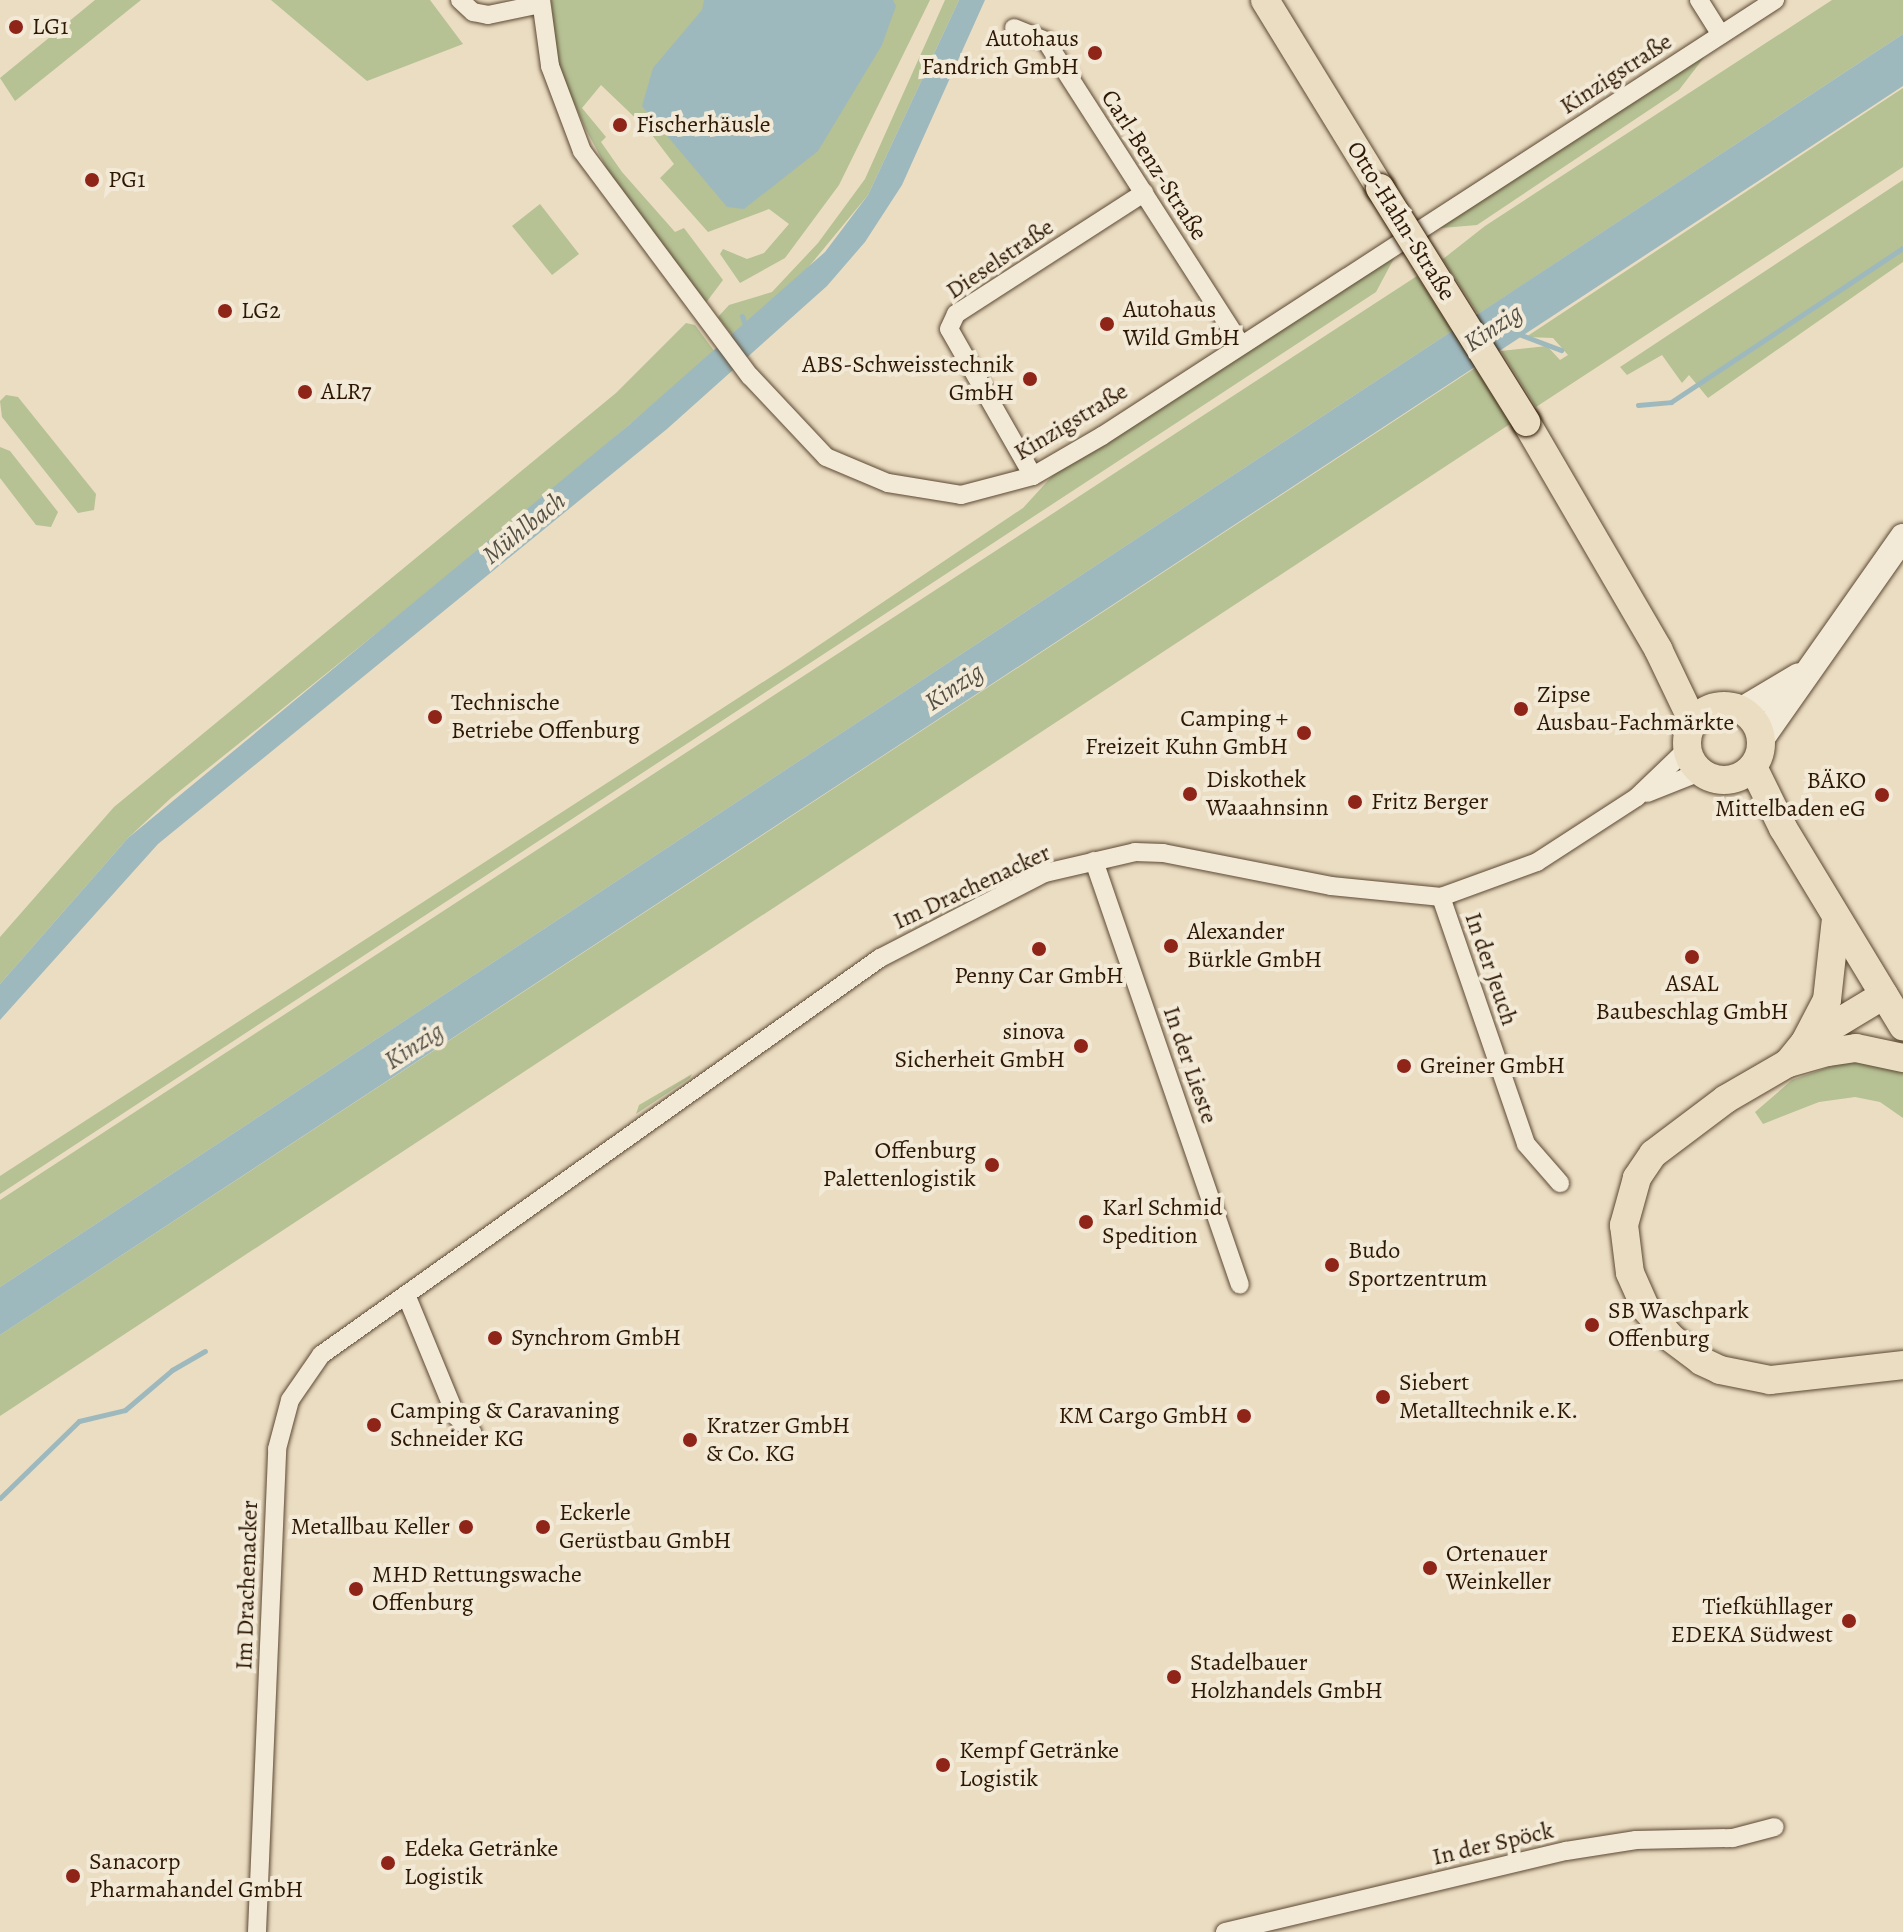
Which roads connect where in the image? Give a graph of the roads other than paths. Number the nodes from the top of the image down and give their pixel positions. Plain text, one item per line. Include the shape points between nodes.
1 (460, 0) edge
2 (1265, 0) edge
3 (1699, 0) edge
4 (1775, 0) edge
5 (541, 2) edge
6 (1014, 28) dead end
7 (1721, 35) junction
8 (1144, 193) junction
9 (1240, 343) junction
10 (1033, 476) junction
11 (1903, 537) edge
12 (1806, 672) junction
13 (1707, 732) junction
14 (1761, 739) junction
15 (1742, 773) junction
16 (1637, 797) junction
17 (1094, 861) junction
18 (1441, 897) junction
19 (1836, 918) junction
20 (1884, 995) junction
21 (1903, 1026) edge
22 (1796, 1053) junction
23 (1903, 1058) edge
24 (1560, 1183) dead end
25 (1240, 1285) dead end
26 (407, 1297) junction
27 (1903, 1365) edge
28 (472, 1432) dead end
29 (1775, 1827) dead end
30 (257, 1932) edge
31 (1225, 1932) edge

1 - 5 street, Kinzigstraße via 473,12 488,15
2 - 13 main road, Otto-Hahn-Straße, bridge via 1526,422
3 - 7 street
4 - 7 street, Kinzigstraße
5 - 10 street, Kinzigstraße via 550,66 582,151 718,337 800,434 826,457 859,474 961,495
6 - 8 street, Carl-Benz-Straße via 1046,41
7 - 9 street, Kinzigstraße
8 - 9 street, Carl-Benz-Straße
8 - 10 street, Dieselstraße via 956,314 949,329
9 - 10 street, Kinzigstraße
11 - 12 street
12 - 13 street
12 - 14 street
13 - 14 main road, Otto-Hahn-Straße
13 - 15 main road
13 - 16 street, Im Drachenacker
13 - 16 street, Im Drachenacker
14 - 15 main road
15 - 19 main road via 1783,828
16 - 18 street, Im Drachenacker via 1537,862
17 - 18 street, Im Drachenacker via 1135,852 1163,853 1331,886
17 - 25 street, In der Lieste
17 - 26 street, Im Drachenacker via 1045,873 880,958
18 - 24 street, In der Jeuch via 1526,1144
19 - 20 main road
19 - 22 main road via 1827,1000
20 - 21 main road
20 - 22 main road
22 - 23 main road via 1856,1048
22 - 27 main road via 1687,1125 1653,1154 1637,1178 1624,1225 1634,1286 1671,1338 1720,1370 1770,1380
26 - 28 street via 456,1416
26 - 30 street, Im Drachenacker via 321,1355 281,1422
29 - 31 street, In der Spöck via 1733,1838 1636,1840 1566,1851

